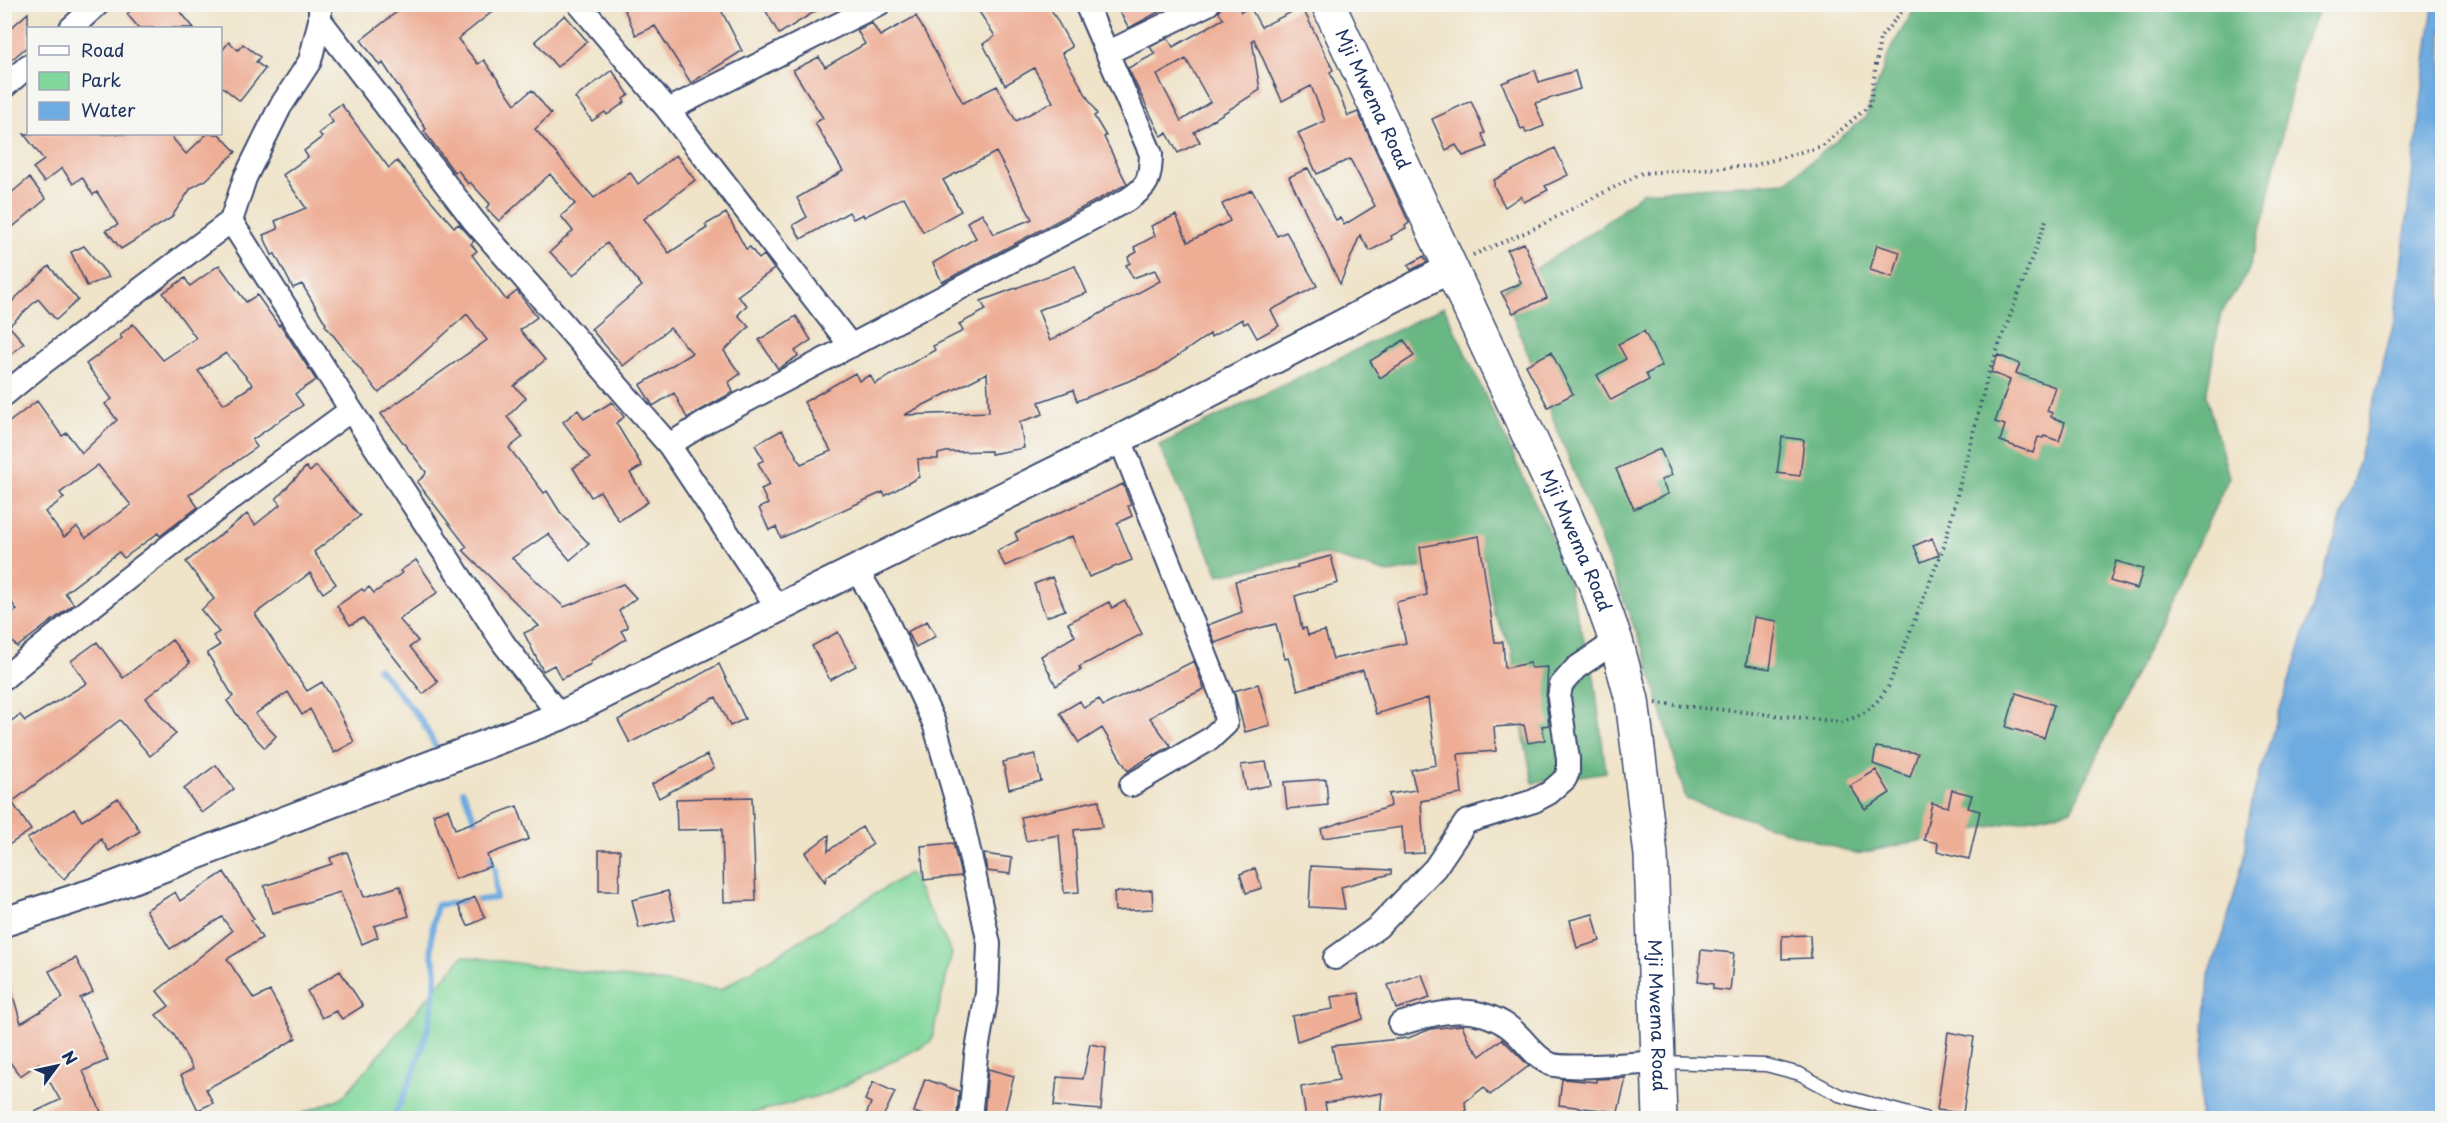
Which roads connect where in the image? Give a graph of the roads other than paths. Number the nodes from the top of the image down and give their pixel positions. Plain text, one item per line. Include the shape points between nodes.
1 (98, 4) edge
2 (579, 4) edge
3 (879, 4) edge
4 (1086, 4) edge
5 (1208, 4) edge
6 (1328, 4) edge
7 (320, 12) edge
8 (72, 27) edge
9 (1109, 52) junction
10 (27, 67) edge
11 (4, 87) edge
12 (668, 110) junction
13 (231, 221) junction
14 (1449, 268) junction
15 (851, 346) junction
16 (4, 395) edge
17 (351, 410) junction
18 (1120, 439) junction
19 (669, 445) junction
20 (856, 568) junction
21 (777, 607) junction
22 (1616, 641) junction
23 (4, 678) edge
24 (560, 716) junction
25 (1131, 785) dead end
26 (4, 922) edge
27 (1335, 958) dead end
28 (1400, 1024) dead end
29 (1660, 1062) junction
30 (970, 1119) edge
31 (1660, 1119) edge
32 (1924, 1119) edge

1 - 8 street
2 - 12 street
3 - 12 street
4 - 9 street
5 - 9 street
6 - 14 main road, Mji Mwema Road
7 - 13 street via 310,61 280,107 250,168
7 - 19 street via 474,221
9 - 15 street via 1152,154 1144,189
10 - 11 street
12 - 15 street
13 - 16 street
13 - 17 street
14 - 18 street
14 - 22 main road, Mji Mwema Road via 1556,494
15 - 19 street
17 - 23 street via 86,610
17 - 24 street via 504,644
18 - 20 street
18 - 25 street via 1223,699 1226,724 1210,739
19 - 21 street
20 - 21 street
20 - 30 street via 885,617 934,723 962,820 989,944 987,993
21 - 24 street
22 - 27 street via 1576,668 1561,685 1559,698 1568,759 1564,779 1534,801 1466,822 1435,868 1378,927
22 - 29 main road, Mji Mwema Road via 1632,700 1651,855
24 - 26 street via 114,886
28 - 29 street via 1427,1015 1474,1011 1509,1027 1551,1065
29 - 31 main road, Mji Mwema Road
29 - 32 lane via 1766,1065 1800,1074 1839,1095

